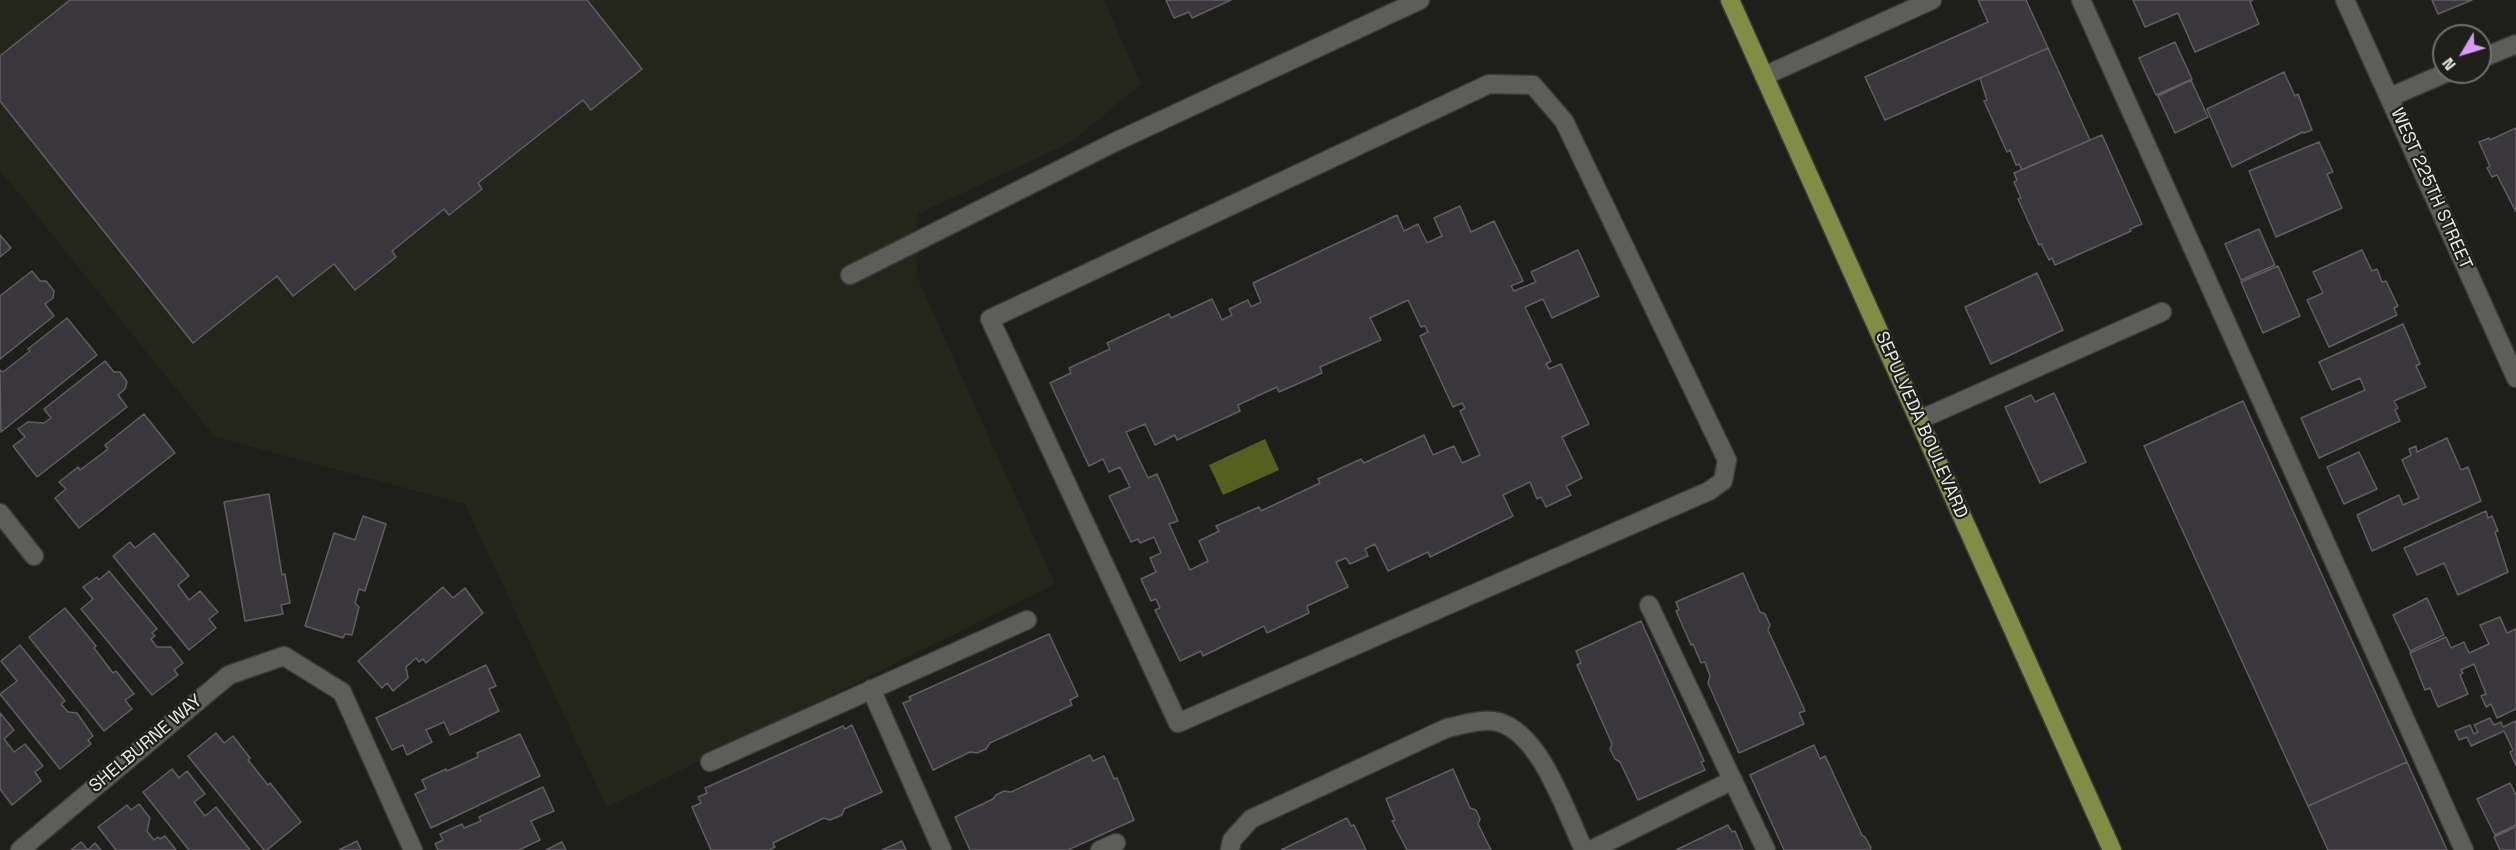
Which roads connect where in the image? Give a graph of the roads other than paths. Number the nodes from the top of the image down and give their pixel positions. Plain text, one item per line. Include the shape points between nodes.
1 (1420, 0) edge
2 (1730, 0) edge
3 (1932, 0) edge
4 (2081, 0) edge
5 (2345, 0) edge
6 (2516, 44) edge
7 (2492, 54) edge
8 (1764, 76) junction
9 (2432, 79) edge
10 (2390, 97) junction
11 (850, 275) dead end
12 (2162, 312) dead end
13 (1665, 332) joint
14 (2516, 378) edge
15 (1919, 420) junction
16 (0, 513) edge
17 (34, 556) dead end
18 (1649, 605) dead end
19 (1027, 620) dead end
20 (871, 689) junction
21 (710, 762) dead end
22 (1732, 780) junction
23 (20, 850) edge
24 (413, 850) edge
25 (942, 850) edge
26 (1230, 850) edge
27 (1584, 850) edge
28 (1591, 850) edge
29 (1766, 850) edge
30 (2112, 850) edge
31 (2464, 850) edge

1 - 11 street via 1121,139
2 - 8 main road, SEPULVEDA BOULEVARD
3 - 8 street
4 - 31 street
5 - 10 street, WEST 225TH STREET
6 - 7 street
8 - 15 main road, SEPULVEDA BOULEVARD
9 - 10 street
10 - 14 street, WEST 225TH STREET
12 - 15 street
13 - 13 street via 1727,460 1723,481 1709,491 1178,723 990,319 1489,84 1533,85 1564,121
15 - 30 main road, SEPULVEDA BOULEVARD
16 - 17 street
18 - 22 street
19 - 20 street
20 - 21 street
20 - 25 street
22 - 28 street
22 - 29 street
23 - 24 street, SHELBURNE WAY via 229,675 284,656 342,692
26 - 27 street via 1232,840 1251,819 1448,728 1498,722 1524,737 1539,754

